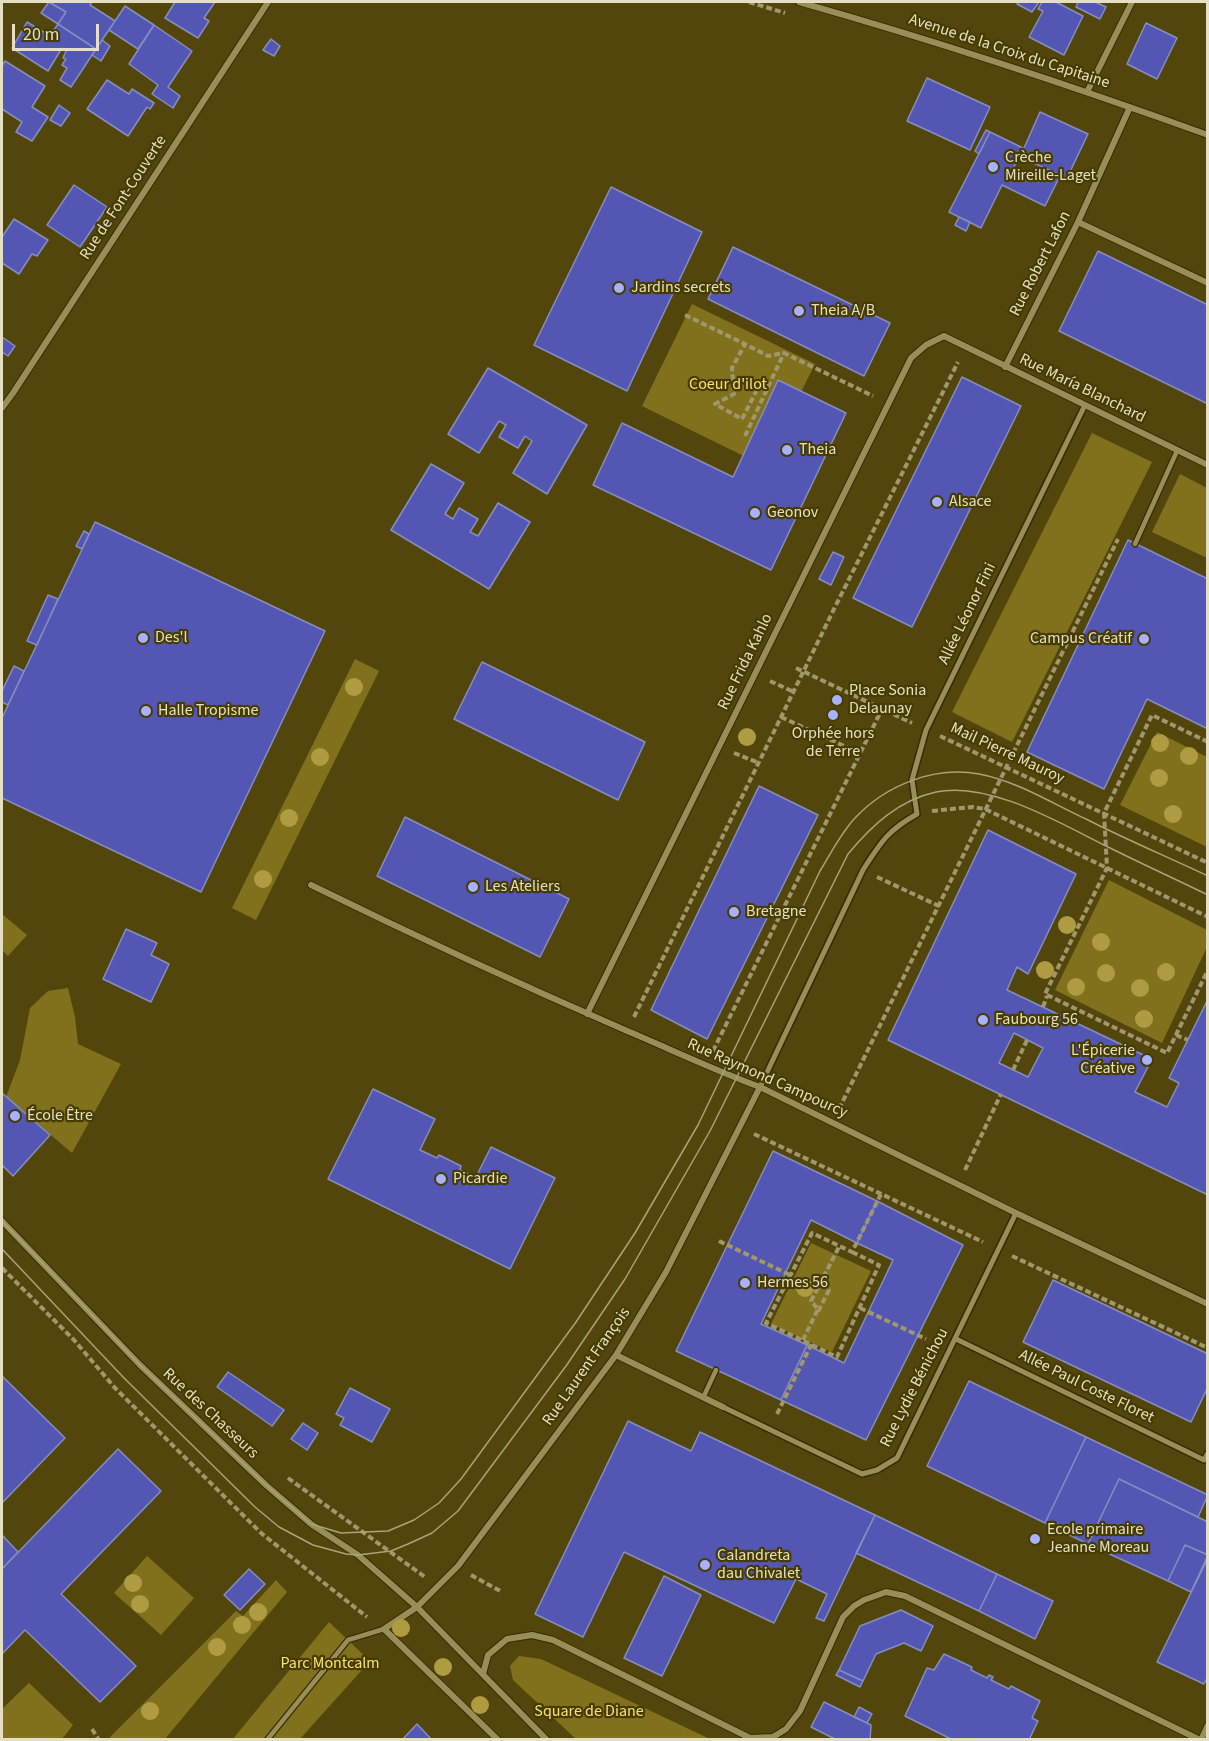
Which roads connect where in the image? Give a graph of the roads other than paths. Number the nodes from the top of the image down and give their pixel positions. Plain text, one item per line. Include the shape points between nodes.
1 (268, 2) edge
2 (799, 2) edge
3 (1132, 2) edge
4 (1087, 92) junction
5 (1130, 107) junction
6 (1208, 135) edge
7 (1078, 222) junction
8 (1208, 283) edge
9 (944, 336) joint
10 (1005, 367) junction
11 (1084, 405) junction
12 (2, 408) edge
13 (1177, 451) junction
14 (1208, 465) edge
15 (1136, 543) dead end
16 (311, 885) dead end
17 (587, 1014) junction
18 (760, 1087) junction
19 (1016, 1214) junction
20 (2, 1221) edge
21 (1208, 1304) edge
22 (956, 1339) junction
23 (616, 1355) junction
24 (716, 1370) dead end
25 (703, 1398) junction
26 (723, 1407) joint
27 (1208, 1453) edge
28 (417, 1607) junction
29 (384, 1629) junction
30 (483, 1674) junction
31 (1208, 1725) edge
32 (267, 1740) edge
33 (498, 1740) edge
34 (547, 1740) edge
35 (1200, 1740) edge

1 - 12 street, Rue de Font-Couverte
2 - 4 street, Avenue de la Croix du Capitaine via 883,25
3 - 4 street
4 - 5 street, Avenue de la Croix du Capitaine
5 - 6 street, Avenue de la Croix du Capitaine
5 - 7 street, Rue Robert Lafon
7 - 8 street
7 - 10 street, Rue Robert Lafon
9 - 10 street, Rue María Blanchard
9 - 17 street, Rue Frida Kahlo via 910,357
10 - 11 street, Rue María Blanchard
11 - 13 street, Rue María Blanchard
11 - 18 street, Allée Léonor Fini via 926,730 912,780 917,814 884,837 863,870
13 - 14 street, Rue María Blanchard
13 - 15 lane
16 - 17 street, Rue Raymond Campourcy
17 - 18 street, Rue Raymond Campourcy
18 - 19 street, Rue Raymond Campourcy
18 - 23 street, Rue Laurent François via 666,1272
19 - 21 street, Rue Raymond Campourcy
19 - 22 street, Rue Lydie Bénichou
20 - 28 street, Rue des Chasseurs via 140,1365 267,1486 311,1524 358,1555
22 - 26 street, Rue Lydie Bénichou via 897,1458 877,1470 862,1474
22 - 27 street, Allée Paul Coste Floret via 1204,1460
23 - 25 street, Rue Lydie Bénichou
23 - 28 street, Rue Laurent François via 458,1566
24 - 25 lane
25 - 26 street, Rue Lydie Bénichou
28 - 29 street
28 - 30 street, Rue des Chasseurs
29 - 32 lane via 348,1640
29 - 33 street
30 - 34 street, Rue des Chasseurs
30 - 35 street via 488,1655 507,1639 532,1635 553,1640 750,1738 773,1737 786,1729 800,1711 843,1617 864,1600 886,1592 905,1596
31 - 35 street

